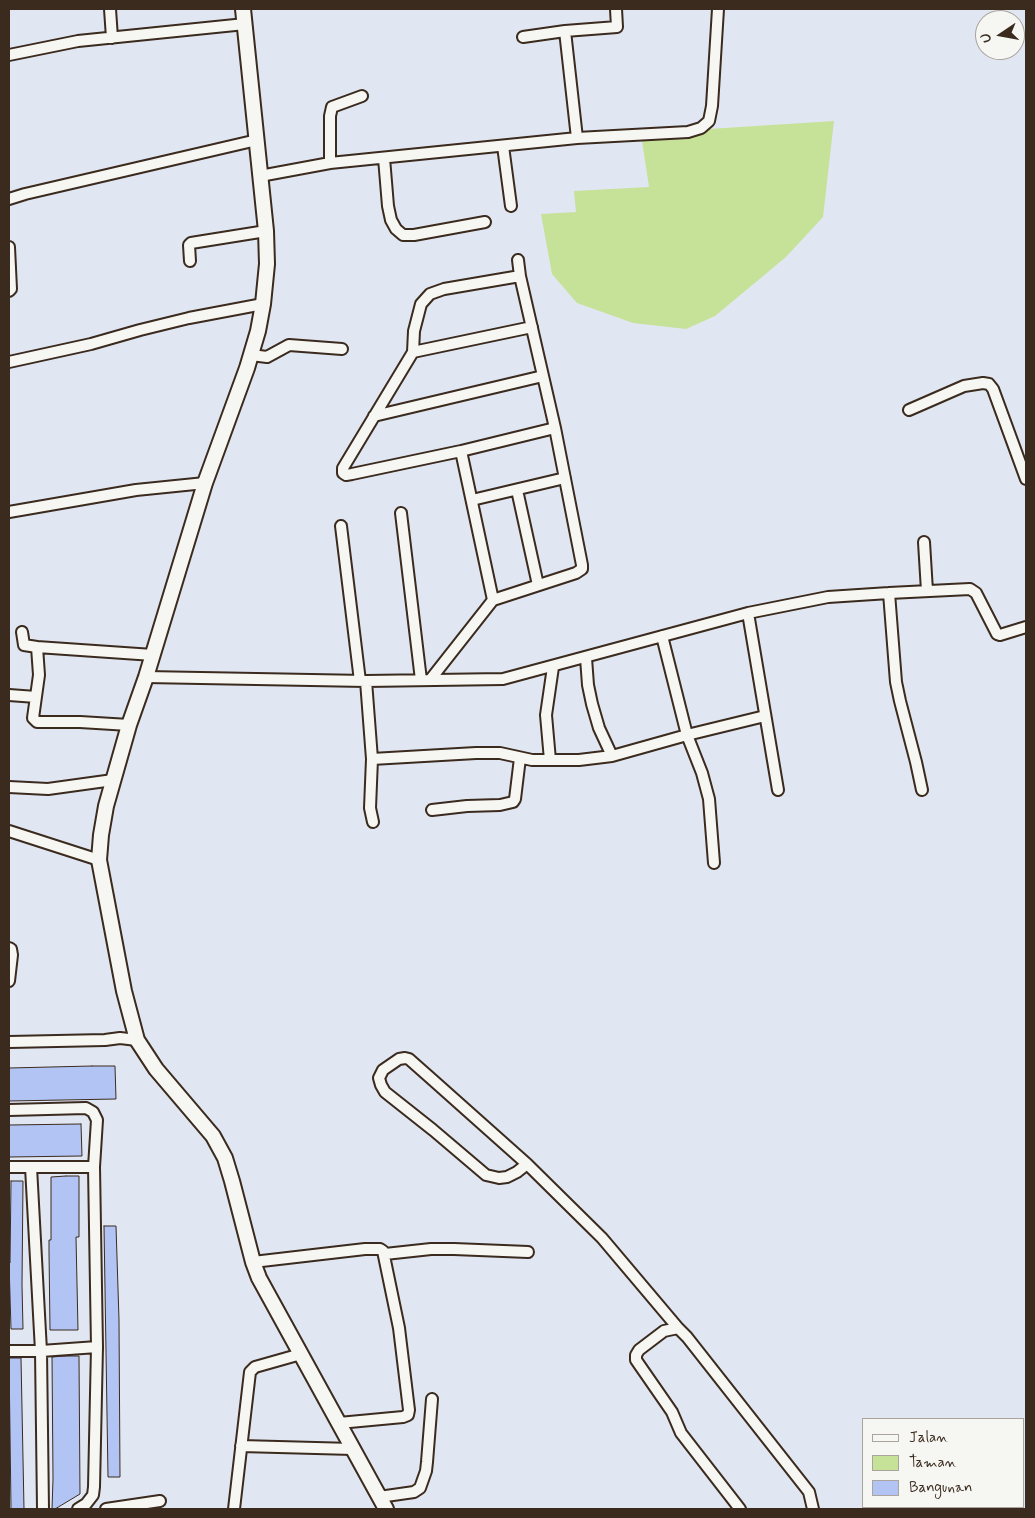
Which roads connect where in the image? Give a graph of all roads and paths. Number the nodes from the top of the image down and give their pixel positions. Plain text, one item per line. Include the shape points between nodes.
1 (110, 9) edge
2 (243, 9) edge
3 (616, 9) edge
4 (718, 9) edge
5 (245, 24) junction
6 (565, 31) junction
7 (524, 37) dead end
8 (112, 38) junction
9 (9, 55) edge
10 (362, 96) dead end
11 (577, 138) junction
12 (257, 140) junction
13 (503, 146) junction
14 (384, 158) junction
15 (330, 163) junction
16 (260, 176) junction
17 (9, 199) edge
18 (511, 206) dead end
19 (485, 222) dead end
20 (266, 231) junction
21 (9, 247) edge
22 (518, 260) dead end
23 (190, 262) dead end
24 (520, 276) junction
25 (9, 291) edge
26 (263, 304) junction
27 (532, 328) junction
28 (342, 349) dead end
29 (413, 352) junction
30 (251, 354) junction
31 (9, 360) edge
32 (543, 376) junction
33 (909, 410) dead end
34 (374, 416) junction
35 (555, 428) junction
36 (461, 451) junction
37 (565, 478) junction
38 (1026, 479) edge
39 (205, 484) junction
40 (517, 490) junction
41 (472, 500) junction
42 (9, 512) edge
43 (401, 513) dead end
44 (341, 526) dead end
45 (924, 542) dead end
46 (538, 585) junction
47 (927, 591) junction
48 (890, 593) junction
49 (493, 600) junction
50 (748, 613) junction
51 (1026, 627) edge
52 (22, 632) dead end
53 (662, 636) junction
54 (37, 647) junction
55 (153, 655) junction
56 (586, 658) junction
57 (553, 667) junction
58 (146, 677) junction
59 (426, 680) junction
60 (363, 681) junction
61 (9, 696) edge
62 (36, 697) junction
63 (765, 716) junction
64 (129, 725) junction
65 (687, 735) junction
66 (612, 756) junction
67 (372, 758) junction
68 (520, 758) junction
69 (550, 760) junction
70 (113, 780) junction
71 (9, 786) edge
72 (778, 790) dead end
73 (922, 790) dead end
74 (432, 810) dead end
75 (373, 822) dead end
76 (9, 831) edge
77 (99, 860) junction
78 (714, 863) dead end
79 (9, 948) edge
80 (9, 981) edge
81 (137, 1040) junction
82 (9, 1042) edge
83 (9, 1110) edge
84 (527, 1164) junction
85 (9, 1167) edge
86 (31, 1167) junction
87 (94, 1167) junction
88 (528, 1252) dead end
89 (384, 1254) junction
90 (253, 1262) junction
91 (678, 1328) junction
92 (96, 1347) junction
93 (9, 1351) edge
94 (41, 1351) junction
95 (301, 1354) junction
96 (432, 1399) dead end
97 (339, 1423) junction
98 (241, 1446) junction
99 (353, 1448) junction
100 (160, 1501) dead end
101 (383, 1503) edge
102 (43, 1509) edge
103 (78, 1509) edge
104 (106, 1509) edge
105 (234, 1509) edge
106 (740, 1509) edge
107 (813, 1509) edge

1 - 8 street
2 - 5 street
3 - 6 street via 617,27
4 - 11 street via 709,121 688,132
5 - 8 street
5 - 12 street
6 - 7 street
6 - 11 street
8 - 9 street
10 - 15 street via 332,107
11 - 13 street
12 - 16 street
12 - 17 street
13 - 14 street
13 - 18 street
14 - 15 street
14 - 19 street via 391,220 403,234 414,235
15 - 16 street
16 - 20 street
20 - 23 street via 191,243
20 - 26 street
21 - 25 street
22 - 24 street
24 - 27 street
24 - 29 street via 430,294 421,304
26 - 30 street
26 - 31 street
27 - 29 street
27 - 32 street
28 - 30 street via 289,346 268,357
29 - 34 street
30 - 39 street
32 - 34 street
32 - 35 street
33 - 38 street via 964,386 989,384
34 - 36 street via 343,468 346,475
35 - 36 street
35 - 37 street
36 - 41 street
37 - 40 street
37 - 46 street via 582,569 576,574
39 - 42 street via 136,490
39 - 55 street
40 - 41 street
40 - 46 street
41 - 49 street
43 - 59 street
44 - 60 street
45 - 47 street
46 - 49 street
47 - 48 street
47 - 51 street via 973,590 997,634
48 - 50 street via 828,597
48 - 73 street via 896,682
49 - 59 street
50 - 53 street
50 - 63 street
52 - 54 street via 24,645
53 - 56 street
53 - 65 street
54 - 55 street
54 - 62 street via 39,675
55 - 58 street
56 - 57 street
56 - 66 street via 592,704
57 - 59 street via 503,679
57 - 69 street via 546,715
58 - 60 street
58 - 64 street
59 - 60 street
60 - 67 street
61 - 62 street
62 - 64 street via 33,718 37,722
63 - 65 street
63 - 72 street
64 - 70 street
65 - 66 street
65 - 78 street via 709,800
66 - 69 street
67 - 68 street via 500,753
67 - 75 street via 370,802
68 - 69 street
68 - 74 street via 513,802 500,806
70 - 71 street via 48,789
70 - 77 street
76 - 77 street
77 - 81 street via 124,991
79 - 80 street via 12,954
81 - 82 street
81 - 90 street via 156,1069 213,1136 225,1158
83 - 87 street via 86,1108 93,1112 96,1120
84 - 84 street via 507,1177 486,1175 385,1092 379,1078 383,1070 399,1059 410,1059
84 - 91 street via 602,1238
85 - 86 street
86 - 87 street
86 - 94 street
87 - 92 street
88 - 89 street via 430,1249
89 - 90 street via 380,1249 365,1249
89 - 97 street via 399,1328 408,1415
90 - 95 street
91 - 106 street via 664,1331 639,1350 636,1360 672,1412 680,1433
91 - 107 street via 809,1492
92 - 94 street
92 - 103 street via 93,1495
93 - 94 street
94 - 102 street
95 - 97 street
95 - 98 street via 255,1367 250,1372
96 - 101 street via 426,1471 420,1488
97 - 99 street
98 - 99 street
98 - 105 street
99 - 101 street
100 - 104 street

